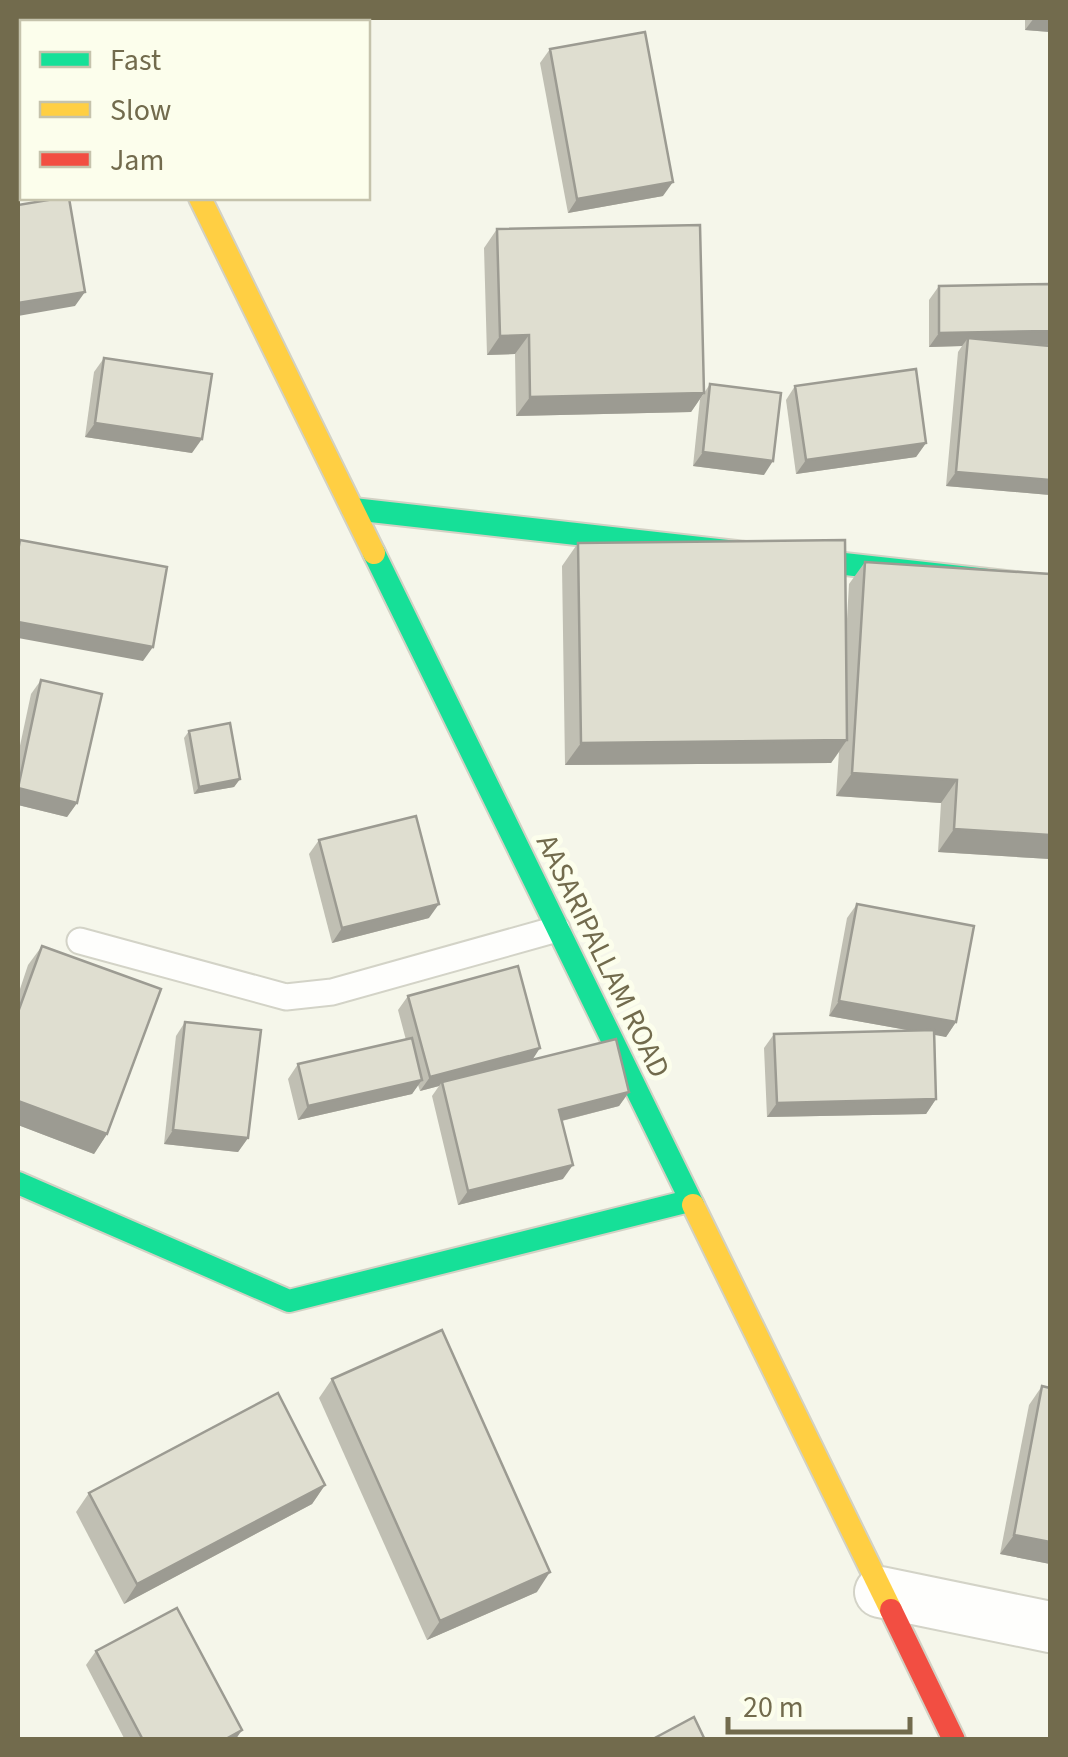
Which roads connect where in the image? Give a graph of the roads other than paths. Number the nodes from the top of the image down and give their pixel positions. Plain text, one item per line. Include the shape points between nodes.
1 (201, 200) edge
2 (352, 509) junction
3 (1050, 587) edge
4 (556, 928) junction
5 (80, 941) dead end
6 (18, 1183) edge
7 (689, 1200) junction
8 (880, 1592) junction
9 (1050, 1627) edge
10 (954, 1740) edge

1 - 2 main road, AASARIPALLAM ROAD
2 - 3 main road
2 - 4 main road, AASARIPALLAM ROAD
4 - 5 lane via 332,992 286,997
4 - 7 main road, AASARIPALLAM ROAD
6 - 7 main road via 289,1301
7 - 8 main road, AASARIPALLAM ROAD
8 - 9 street
8 - 10 main road, AASARIPALLAM ROAD

